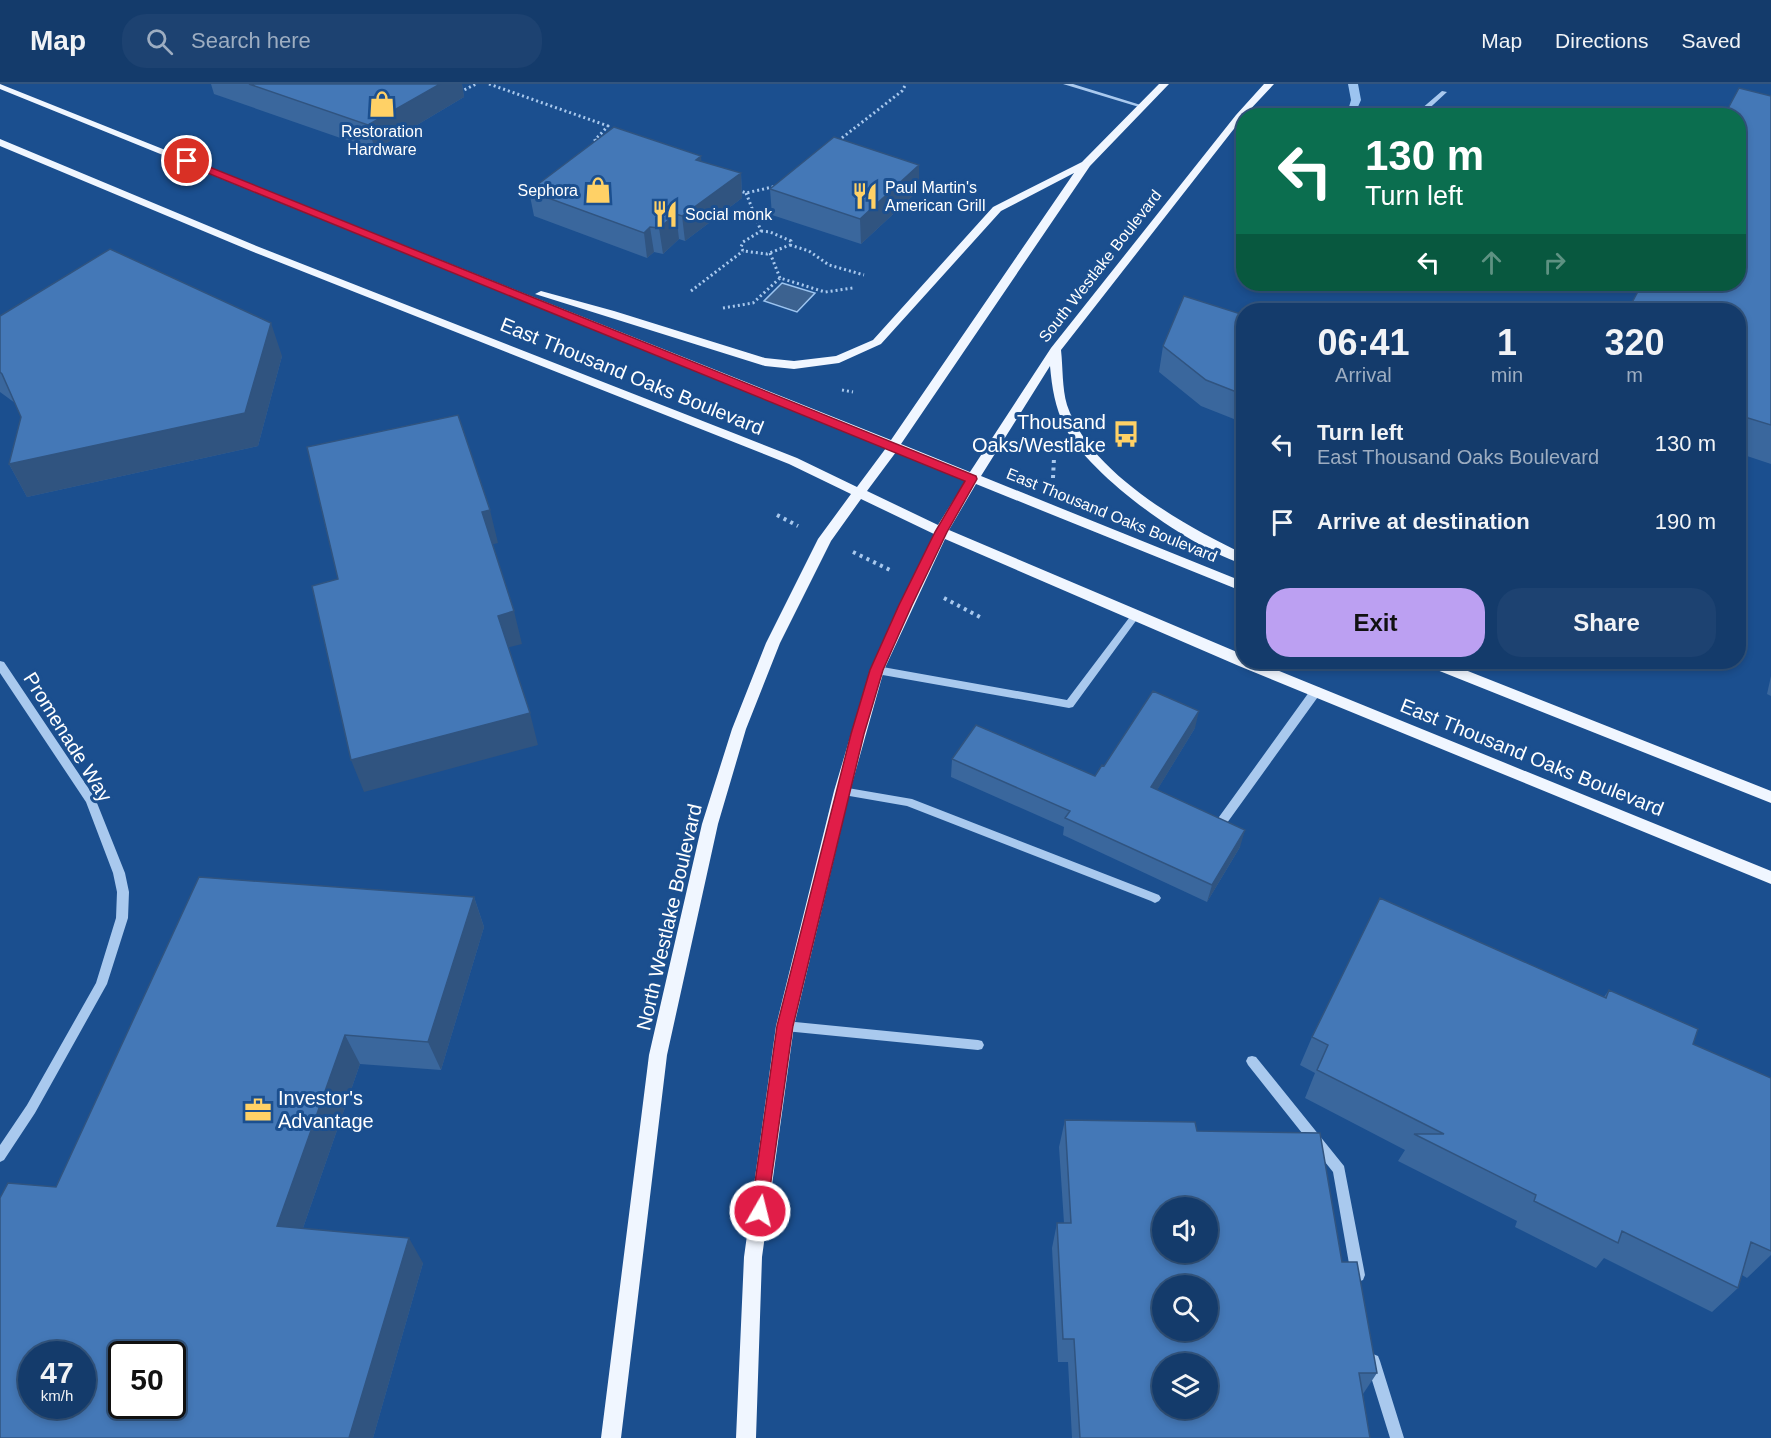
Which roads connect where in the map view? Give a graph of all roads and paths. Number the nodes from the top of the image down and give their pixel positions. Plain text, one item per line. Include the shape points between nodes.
1 (476, 84) edge
2 (489, 84) edge
3 (906, 84) edge
4 (1065, 84) edge
5 (1164, 84) edge
6 (1269, 84) edge
7 (0, 86) edge
8 (450, 88) dead end
9 (1444, 92) dead end
10 (1141, 106) junction
11 (1249, 108) edge
12 (1425, 108) edge
13 (1236, 123) edge
14 (0, 142) edge
15 (836, 142) edge
16 (606, 144) edge
17 (1086, 164) junction
18 (783, 185) edge
19 (735, 189) edge
20 (746, 193) junction
21 (761, 231) junction
22 (790, 245) junction
23 (743, 251) junction
24 (770, 253) junction
25 (864, 275) dead end
26 (481, 278) junction
27 (780, 278) junction
28 (853, 288) dead end
29 (691, 291) dead end
30 (723, 308) dead end
31 (1055, 350) junction
32 (893, 447) junction
33 (1054, 452) dead end
34 (972, 479) junction
35 (1053, 485) dead end
36 (858, 492) junction
37 (777, 515) dead end
38 (941, 532) junction
39 (825, 539) junction
40 (1236, 556) edge
41 (916, 582) junction
42 (1236, 584) edge
43 (980, 616) dead end
44 (1135, 616) junction
45 (1236, 658) edge
46 (0, 665) edge
47 (1263, 669) edge
48 (1454, 669) edge
49 (877, 670) junction
50 (1316, 691) junction
51 (842, 791) junction
52 (1771, 797) edge
53 (1223, 820) edge
54 (1771, 878) edge
55 (1155, 898) dead end
56 (785, 1026) junction
57 (978, 1045) dead end
58 (1252, 1061) dead end
59 (0, 1156) edge
60 (1360, 1288) edge
61 (1370, 1347) edge
62 (611, 1438) edge
63 (746, 1438) edge
64 (1397, 1438) edge

1 - 8 path via 461,92
2 - 16 path via 608,126 595,140
3 - 15 path
4 - 10 street
5 - 10 main road
6 - 11 main road, South Westlake Boulevard
7 - 26 main road, East Thousand Oaks Boulevard
9 - 12 street
10 - 17 main road
13 - 31 main road, South Westlake Boulevard
14 - 36 main road, East Thousand Oaks Boulevard via 255,249 793,461
17 - 26 main road via 997,208 877,342 831,361 765,362 610,313
17 - 32 main road
18 - 20 path
19 - 20 path
20 - 21 path
21 - 22 path via 786,237
21 - 23 path via 743,242
22 - 24 path
22 - 25 path via 809,251 829,265
23 - 24 path
23 - 29 path
24 - 27 path
26 - 32 main road, East Thousand Oaks Boulevard
27 - 28 path via 825,292
27 - 30 path via 753,303
31 - 34 main road, South Westlake Boulevard
31 - 40 main road via 1061,405 1082,444 1120,483 1165,518
32 - 34 main road, East Thousand Oaks Boulevard
32 - 36 main road, North Westlake Boulevard
33 - 35 path
34 - 38 main road
34 - 42 main road, East Thousand Oaks Boulevard
36 - 38 main road, East Thousand Oaks Boulevard
36 - 39 main road, North Westlake Boulevard
37 - 39 path
38 - 41 main road
38 - 44 main road, East Thousand Oaks Boulevard
39 - 41 path
39 - 62 main road, North Westlake Boulevard via 773,643 739,729 695,886 658,1054
41 - 43 path
41 - 49 main road
44 - 45 main road, East Thousand Oaks Boulevard
44 - 49 street via 1069,704
46 - 59 street, Promenade Way via 91,801 123,892 122,918 101,984
47 - 50 main road, East Thousand Oaks Boulevard
48 - 52 main road
49 - 51 main road
50 - 53 street
50 - 54 main road, East Thousand Oaks Boulevard
51 - 55 street via 908,802
51 - 56 main road
56 - 57 street
56 - 63 main road via 753,1257
58 - 60 street via 1339,1170
61 - 64 street

